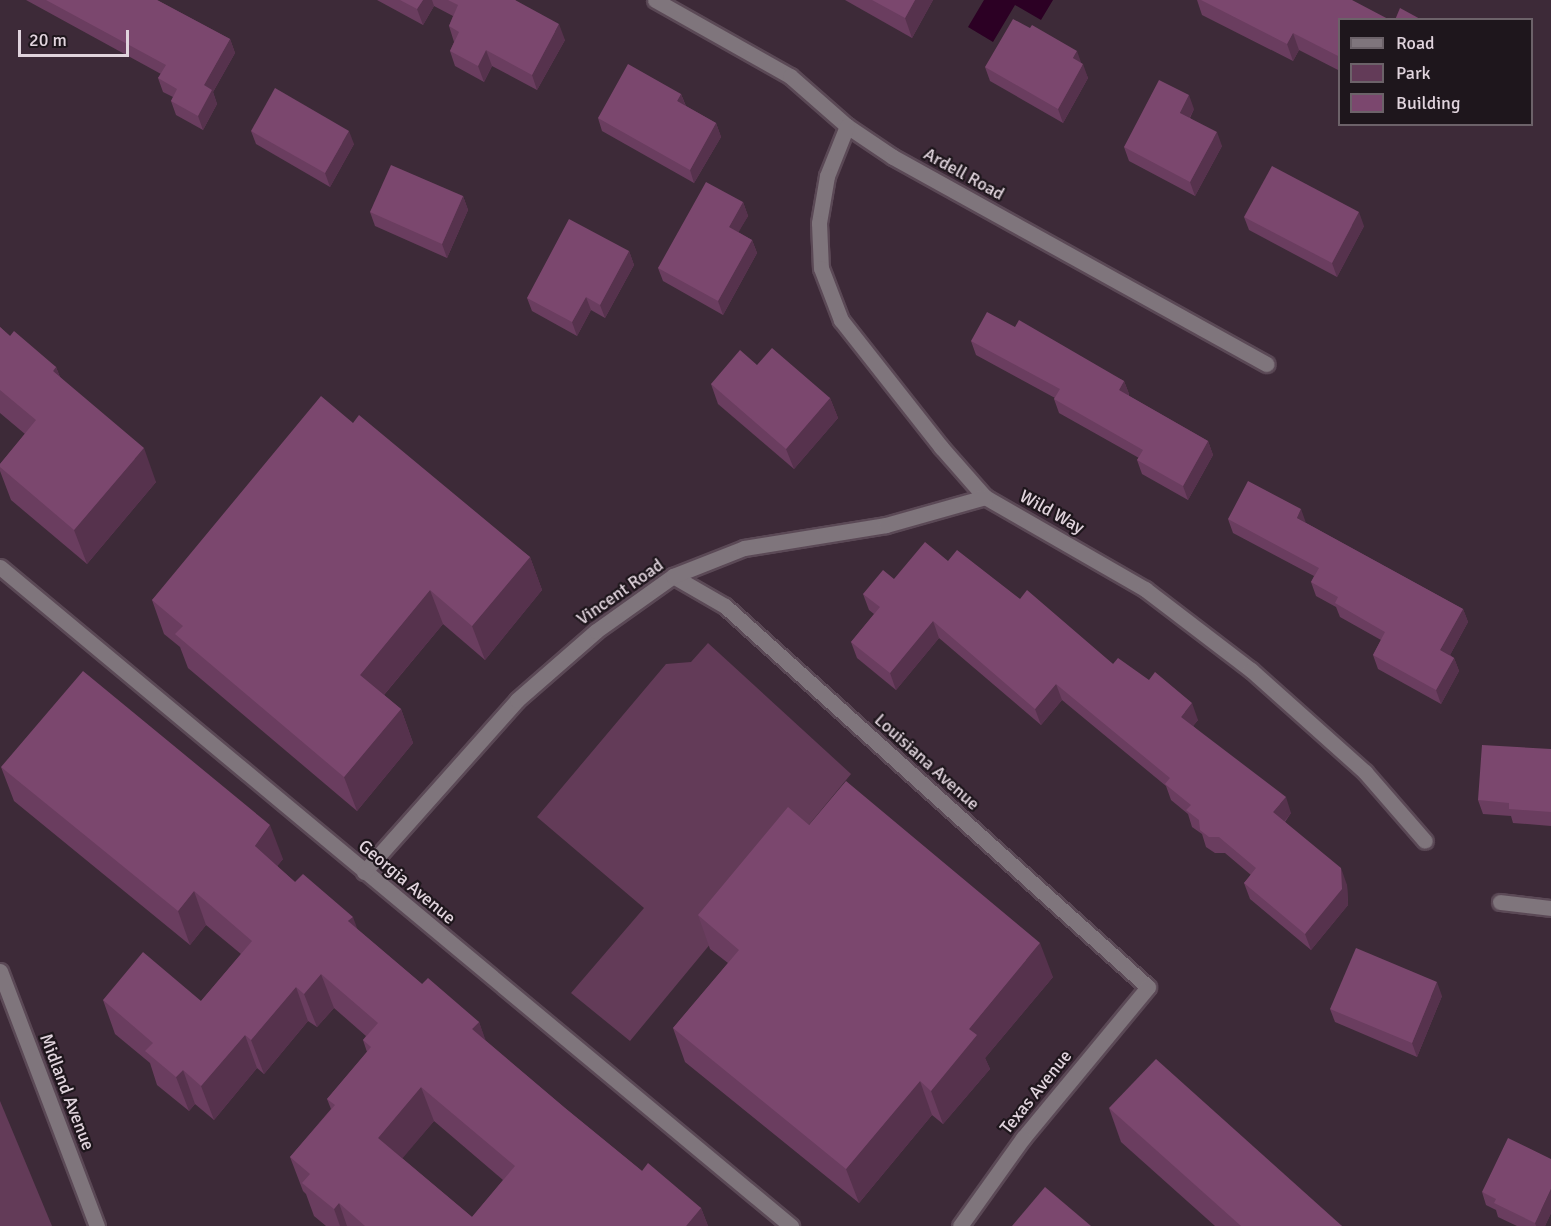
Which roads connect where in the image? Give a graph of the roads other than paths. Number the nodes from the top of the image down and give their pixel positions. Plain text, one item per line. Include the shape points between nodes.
1 (655, 0) edge
2 (847, 126) junction
3 (1266, 364) dead end
4 (986, 497) junction
5 (0, 567) edge
6 (673, 576) junction
7 (1425, 841) dead end
8 (364, 872) junction
9 (1500, 902) dead end
10 (1551, 908) edge
11 (0, 971) edge
12 (1148, 987) joint
13 (97, 1226) edge
14 (791, 1226) edge
15 (960, 1226) edge

1 - 2 street, Ardell Road via 790,76
2 - 3 street, Ardell Road via 893,158
2 - 4 street, Wild Way via 827,176 819,222 821,268 841,320
4 - 6 street, Vincent Road via 886,525 744,548
4 - 7 street, Wild Way via 1145,589 1251,670 1365,772
5 - 8 street, Georgia Avenue
6 - 8 street, Vincent Road via 596,630 517,700
6 - 12 street, Louisiana Avenue via 725,606
8 - 14 street, Georgia Avenue
9 - 10 street
11 - 13 street, Midland Avenue
12 - 15 street, Texas Avenue via 1023,1138

